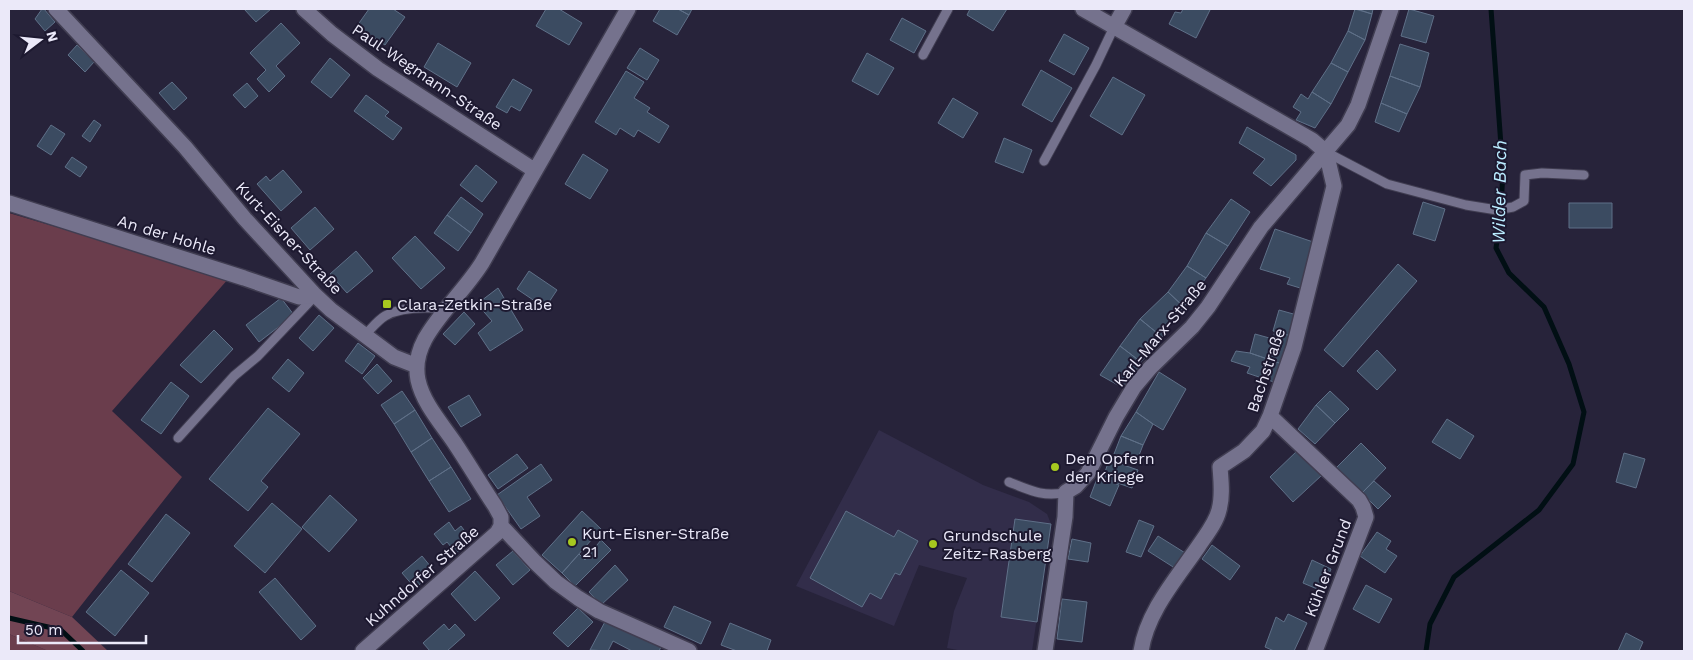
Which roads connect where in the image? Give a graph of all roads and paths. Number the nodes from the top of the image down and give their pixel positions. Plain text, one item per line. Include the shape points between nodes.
1 (56, 9) edge
2 (304, 9) edge
3 (628, 9) edge
4 (948, 9) edge
5 (1083, 9) edge
6 (1124, 9) edge
7 (1391, 9) edge
8 (1114, 27) junction
9 (922, 55) dead end
10 (1326, 152) junction
11 (1044, 161) dead end
12 (534, 170) junction
13 (1584, 175) dead end
14 (9, 204) edge
15 (315, 295) junction
16 (447, 309) junction
17 (365, 335) junction
18 (417, 366) junction
19 (1270, 416) junction
20 (178, 438) dead end
21 (1009, 482) dead end
22 (1066, 492) junction
23 (501, 526) junction
24 (363, 651) edge
25 (689, 651) edge
26 (1045, 651) edge
27 (1141, 651) edge
28 (1315, 651) edge

1 - 15 street, Kurt-Eisner-Straße via 185,147
2 - 12 street, Paul-Wegmann-Straße via 378,69
3 - 12 street
4 - 9 lane
5 - 8 street
6 - 8 street
7 - 10 street, Karl-Marx-Straße via 1358,105 1348,125
8 - 10 street via 1312,140
8 - 11 lane
10 - 13 lane via 1386,184 1497,210 1524,201 1525,175
10 - 19 street, Bachstraße via 1334,186 1294,347
10 - 22 street, Karl-Marx-Straße via 1261,227 1208,307 1134,387 1088,473
12 - 16 street via 469,284
14 - 15 street, An der Hohle via 299,297
15 - 17 street, Kurt-Eisner-Straße
15 - 20 lane
16 - 17 lane via 410,308 385,316
16 - 18 street via 424,340
17 - 18 street, Kurt-Eisner-Straße via 394,357
18 - 23 street via 418,380 426,400 495,506 501,517
19 - 27 street, Bachstraße via 1263,431 1244,451 1220,467 1220,510 1212,527 1154,612
19 - 28 street, Kühler Grund via 1358,500 1366,517
21 - 22 lane via 1042,495
22 - 26 street
23 - 24 street, Kuhndorfer Straße via 497,533
23 - 25 street via 556,582 578,598

